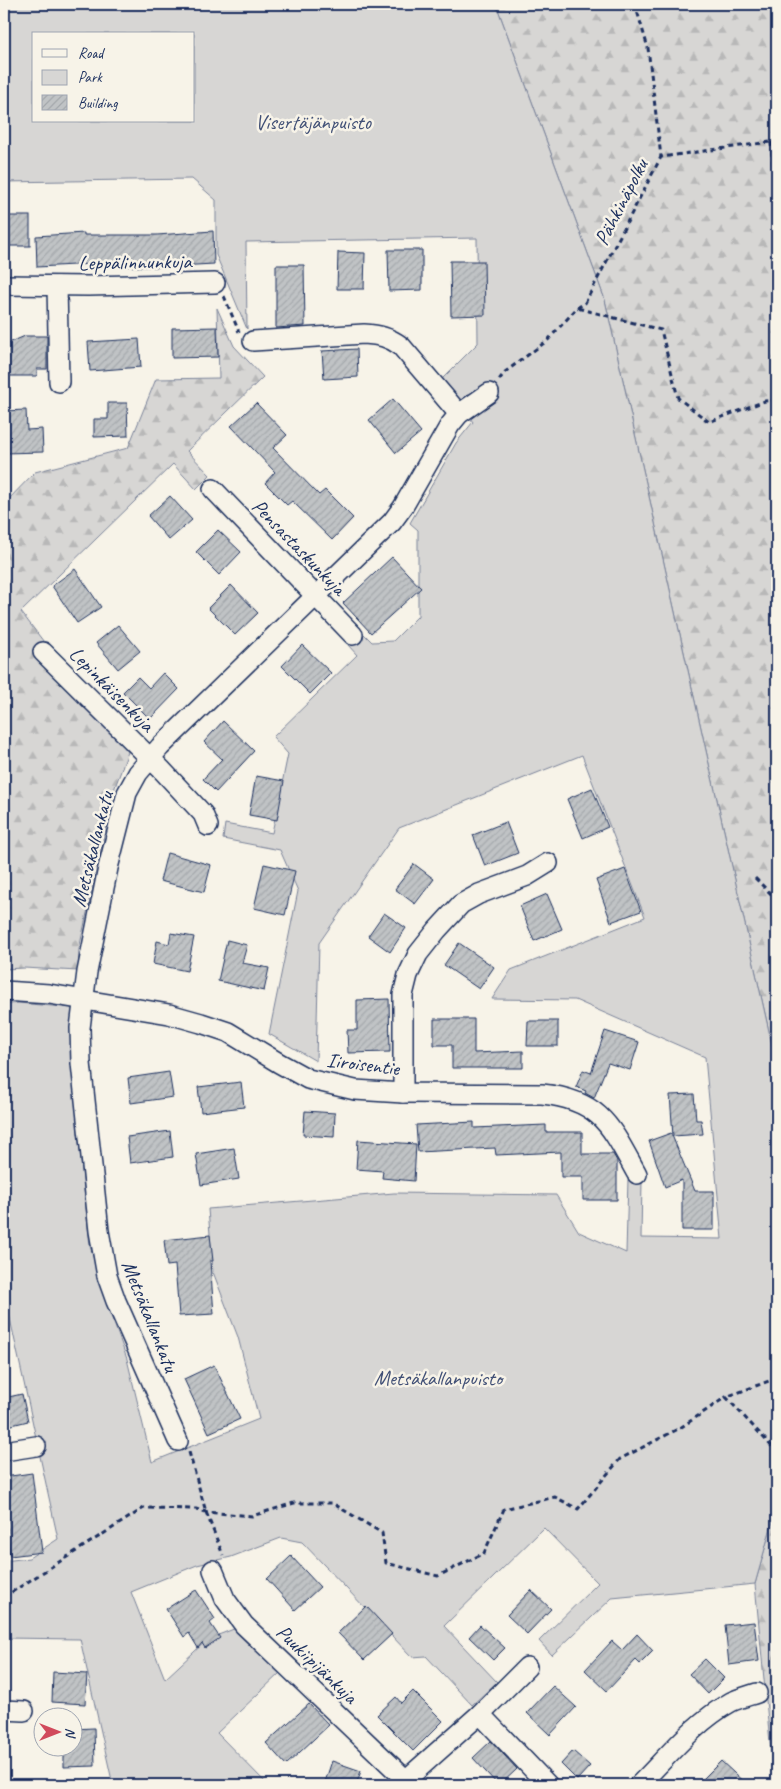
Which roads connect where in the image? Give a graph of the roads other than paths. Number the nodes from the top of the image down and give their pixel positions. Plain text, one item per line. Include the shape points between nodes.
1 (215, 283) road end
2 (4, 285) edge
3 (57, 286) junction
4 (253, 341) road end
5 (59, 382) dead end
6 (489, 393) road end
7 (459, 414) junction
8 (213, 489) dead end
9 (314, 596) junction
10 (352, 635) dead end
11 (43, 652) dead end
12 (149, 758) junction
13 (208, 826) dead end
14 (548, 863) dead end
15 (4, 992) edge
16 (83, 999) junction
17 (403, 1092) junction
18 (637, 1174) dead end
19 (183, 1442) road end
20 (36, 1446) dead end
21 (4, 1451) edge
22 (213, 1570) dead end
23 (527, 1666) dead end
24 (757, 1693) dead end
25 (4, 1710) edge
26 (24, 1711) dead end
27 (480, 1714) junction
28 (402, 1782) edge
29 (548, 1785) edge
30 (639, 1785) edge

1 - 3 street, Leppälinnunkuja
2 - 3 street, Leppälinnunkuja
3 - 5 street, Leppälinnunkuja
4 - 7 street via 364,334 391,338
6 - 7 street, Metsäkallankatu
7 - 9 street, Metsäkallankatu via 392,522
8 - 9 street, Pensastaskunkuja
9 - 10 street, Pensastaskunkuja
9 - 12 street, Metsäkallankatu
11 - 12 street, Lepinkäisenkuja
12 - 13 street, Lepinkäisenkuja via 203,814
12 - 16 street, Metsäkallankatu via 126,794 118,822
14 - 17 street via 527,876 462,904 418,954 403,995
15 - 16 street, Iiroisentie
16 - 17 street, Iiroisentie via 168,1014 228,1032 278,1064 316,1081 356,1090
16 - 19 street, Metsäkallankatu via 81,1063 107,1276
17 - 18 street, Iiroisentie via 563,1096 599,1114 613,1130
20 - 21 street
22 - 28 street, Puukiipijänkuja via 225,1599 244,1625
23 - 27 street
24 - 30 street via 733,1701 696,1727
25 - 26 street
27 - 28 street
27 - 29 street

